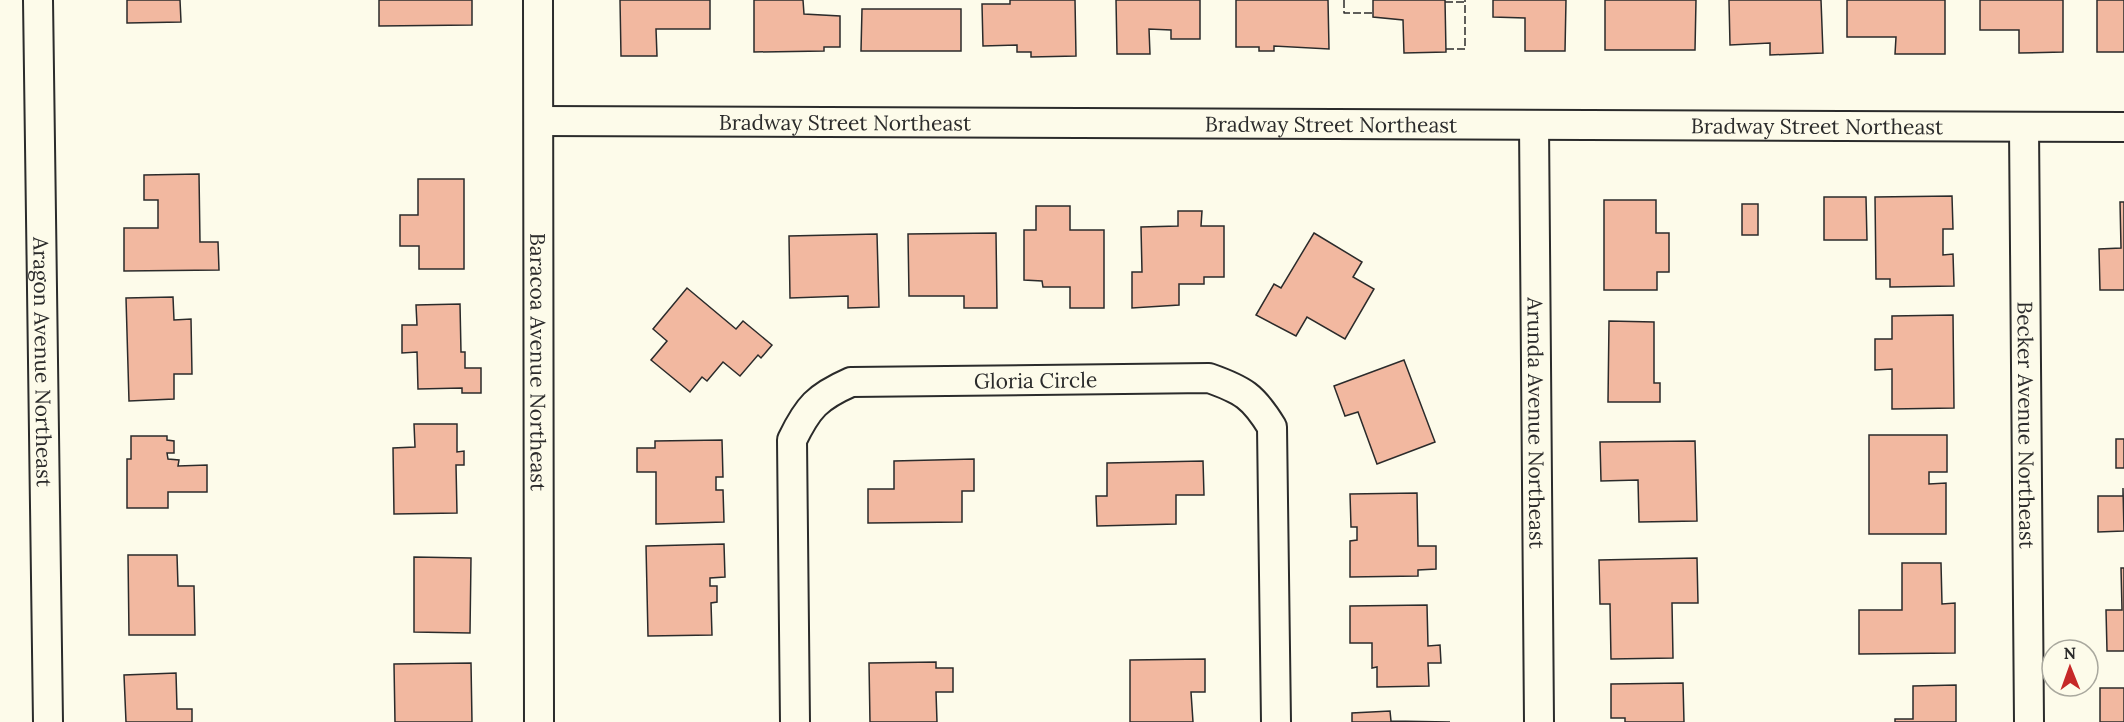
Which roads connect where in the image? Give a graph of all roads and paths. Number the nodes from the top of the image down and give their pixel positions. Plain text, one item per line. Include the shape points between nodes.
1 (38, 0) edge
2 (538, 0) edge
3 (539, 120) junction
4 (1534, 125) junction
5 (2124, 127) edge
6 (2024, 128) junction
7 (48, 722) edge
8 (538, 722) edge
9 (795, 722) edge
10 (1276, 722) edge
11 (1539, 722) edge
12 (2029, 722) edge

1 - 7 street, Aragon Avenue Northeast
2 - 3 street, Baracoa Avenue Northeast
3 - 4 street, Bradway Street Northeast
3 - 8 street, Baracoa Avenue Northeast
4 - 6 street, Bradway Street Northeast
4 - 11 street, Arunda Avenue Northeast
5 - 6 street, Bradway Street Northeast
6 - 12 street, Becker Avenue Northeast
9 - 10 street, Gloria Circle via 792,440 804,416 825,393 851,382 1209,378 1239,388 1257,402 1272,427

